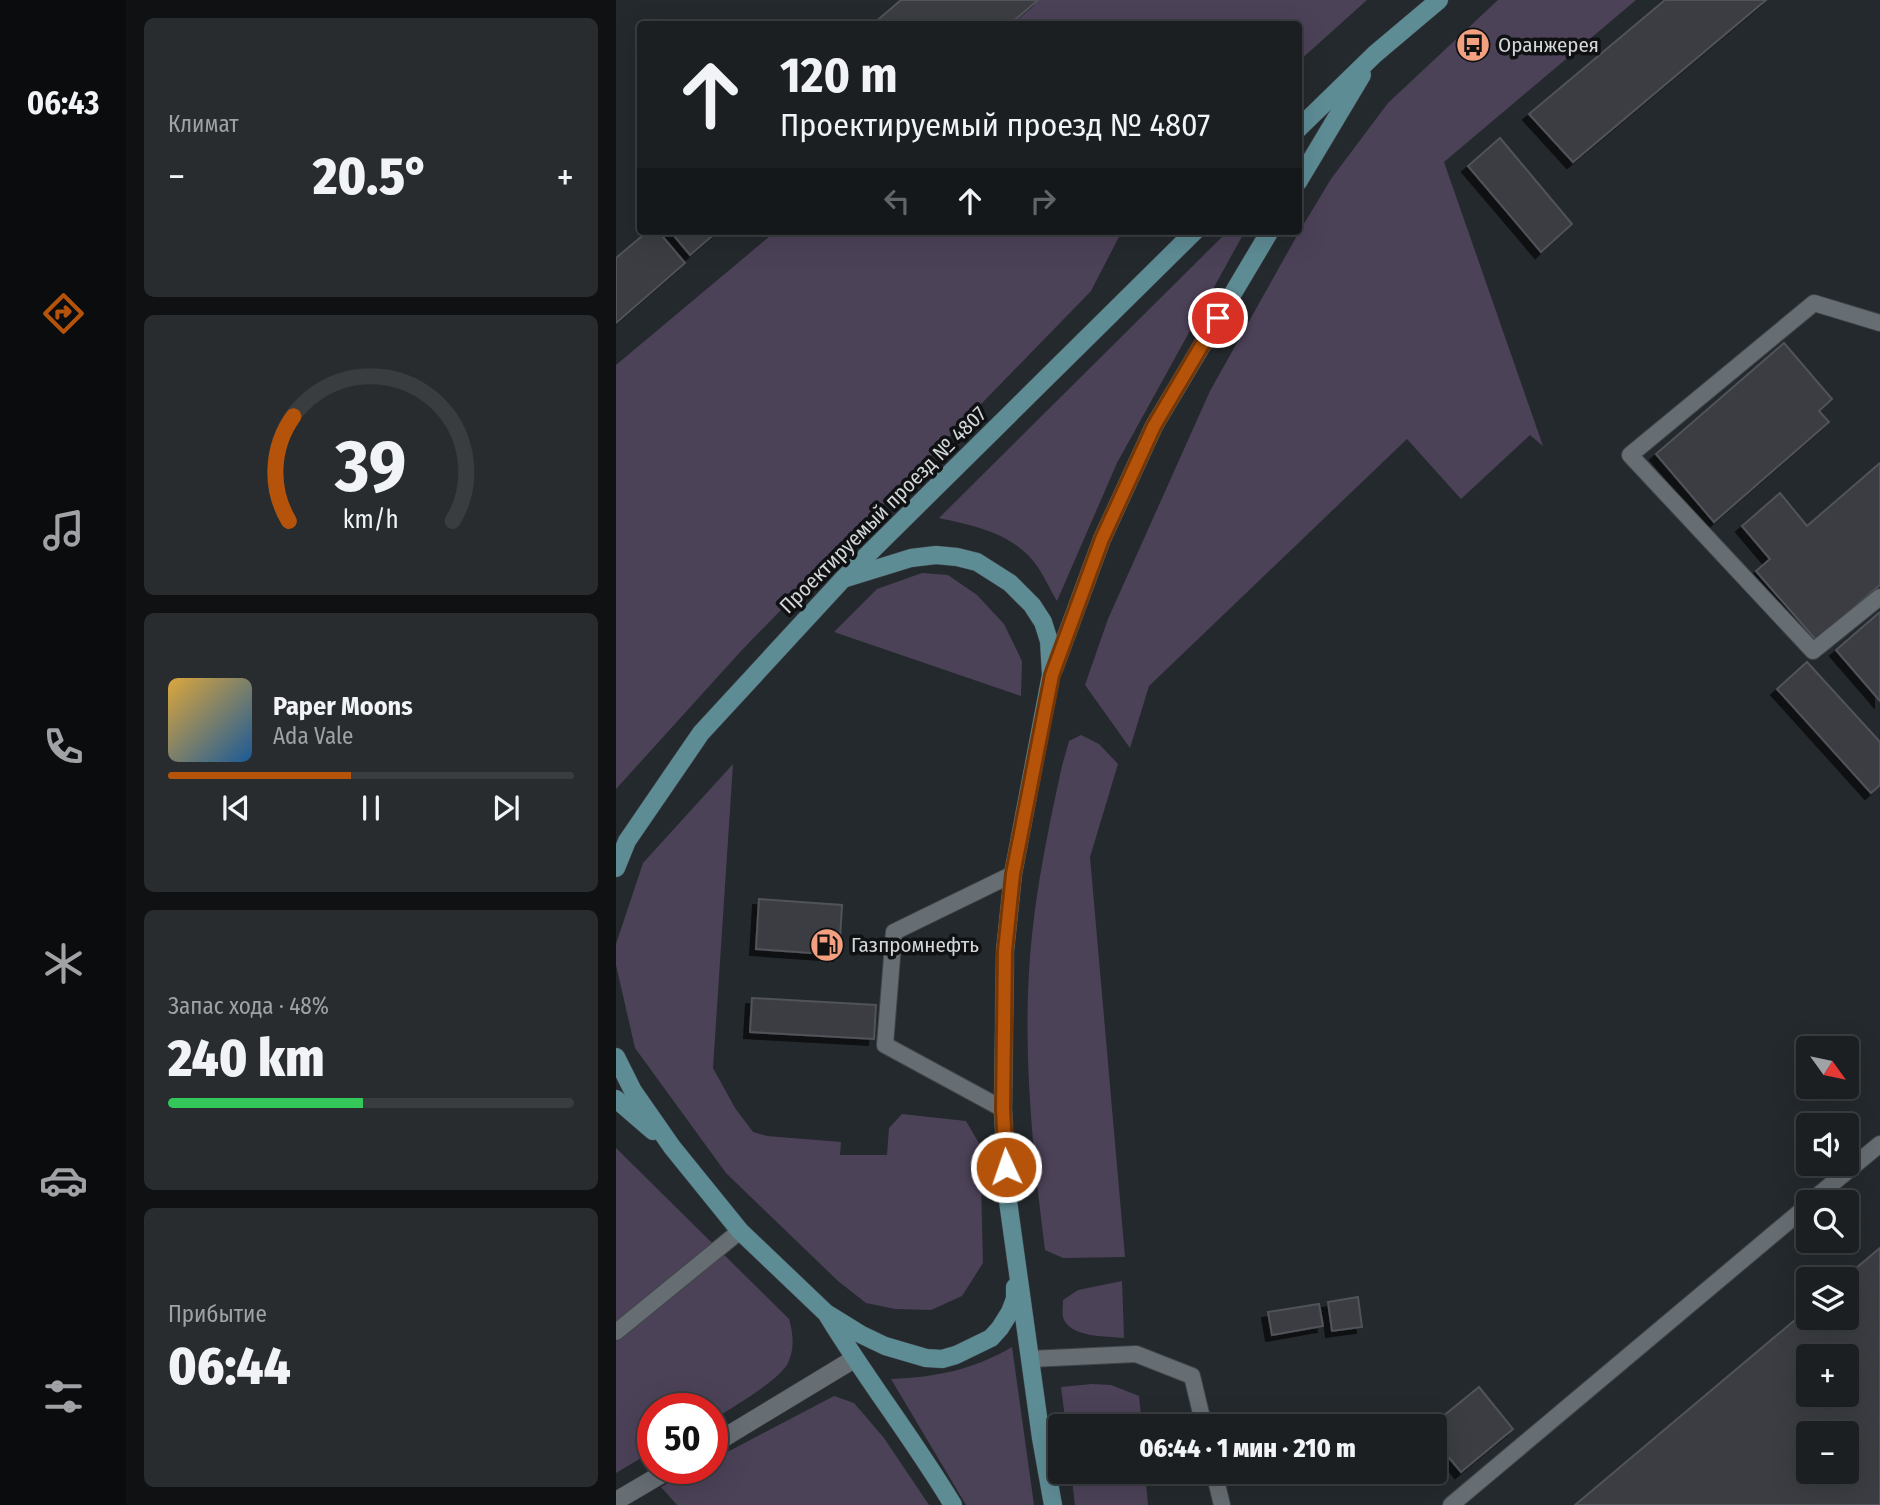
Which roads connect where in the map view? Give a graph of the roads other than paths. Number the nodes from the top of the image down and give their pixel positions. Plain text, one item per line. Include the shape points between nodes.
1 (1439, 0) edge
2 (1375, 54) junction
3 (1302, 125) edge
4 (1302, 175) edge
5 (1191, 235) edge
6 (1268, 235) edge
7 (1880, 323) edge
8 (843, 579) junction
9 (1880, 597) edge
10 (1052, 675) junction
11 (622, 846) edge
12 (616, 868) edge
13 (1013, 874) junction
14 (616, 1057) edge
15 (616, 1099) edge
16 (1003, 1109) junction
17 (1880, 1144) edge
18 (672, 1147) junction
19 (1825, 1190) edge
20 (1796, 1214) edge
21 (740, 1231) junction
22 (1017, 1262) junction
23 (826, 1313) junction
24 (616, 1332) edge
25 (855, 1359) junction
26 (1030, 1359) junction
27 (1200, 1414) edge
28 (728, 1435) edge
29 (645, 1484) edge
30 (1217, 1484) edge
31 (616, 1501) edge
32 (953, 1505) edge
33 (1053, 1505) edge
34 (1222, 1505) edge
35 (1451, 1505) edge

1 - 2 main road
2 - 3 main road
2 - 4 main road
5 - 8 main road, Проектируемый проезд № 4807
6 - 10 main road via 1154,426 1102,539
7 - 9 lane via 1814,303 1630,455 1813,651
8 - 10 main road via 911,558 936,555 977,562 1010,583 1032,605 1049,641
8 - 11 main road, Проектируемый проезд № 4807 via 701,733
10 - 13 main road
11 - 12 main road, Проектируемый проезд № 4807
13 - 16 main road via 1005,951
13 - 16 lane via 894,932 885,1045
14 - 18 main road via 633,1091
15 - 18 main road
16 - 22 main road via 1007,1194
17 - 19 lane
18 - 21 main road
20 - 35 lane
21 - 23 main road
21 - 24 lane
22 - 23 main road via 1014,1299 1000,1328 972,1349 942,1359 885,1346
22 - 26 main road
23 - 25 main road
25 - 28 street
25 - 32 main road
26 - 27 lane via 1136,1354 1192,1376
26 - 33 main road
29 - 31 street
30 - 34 lane

